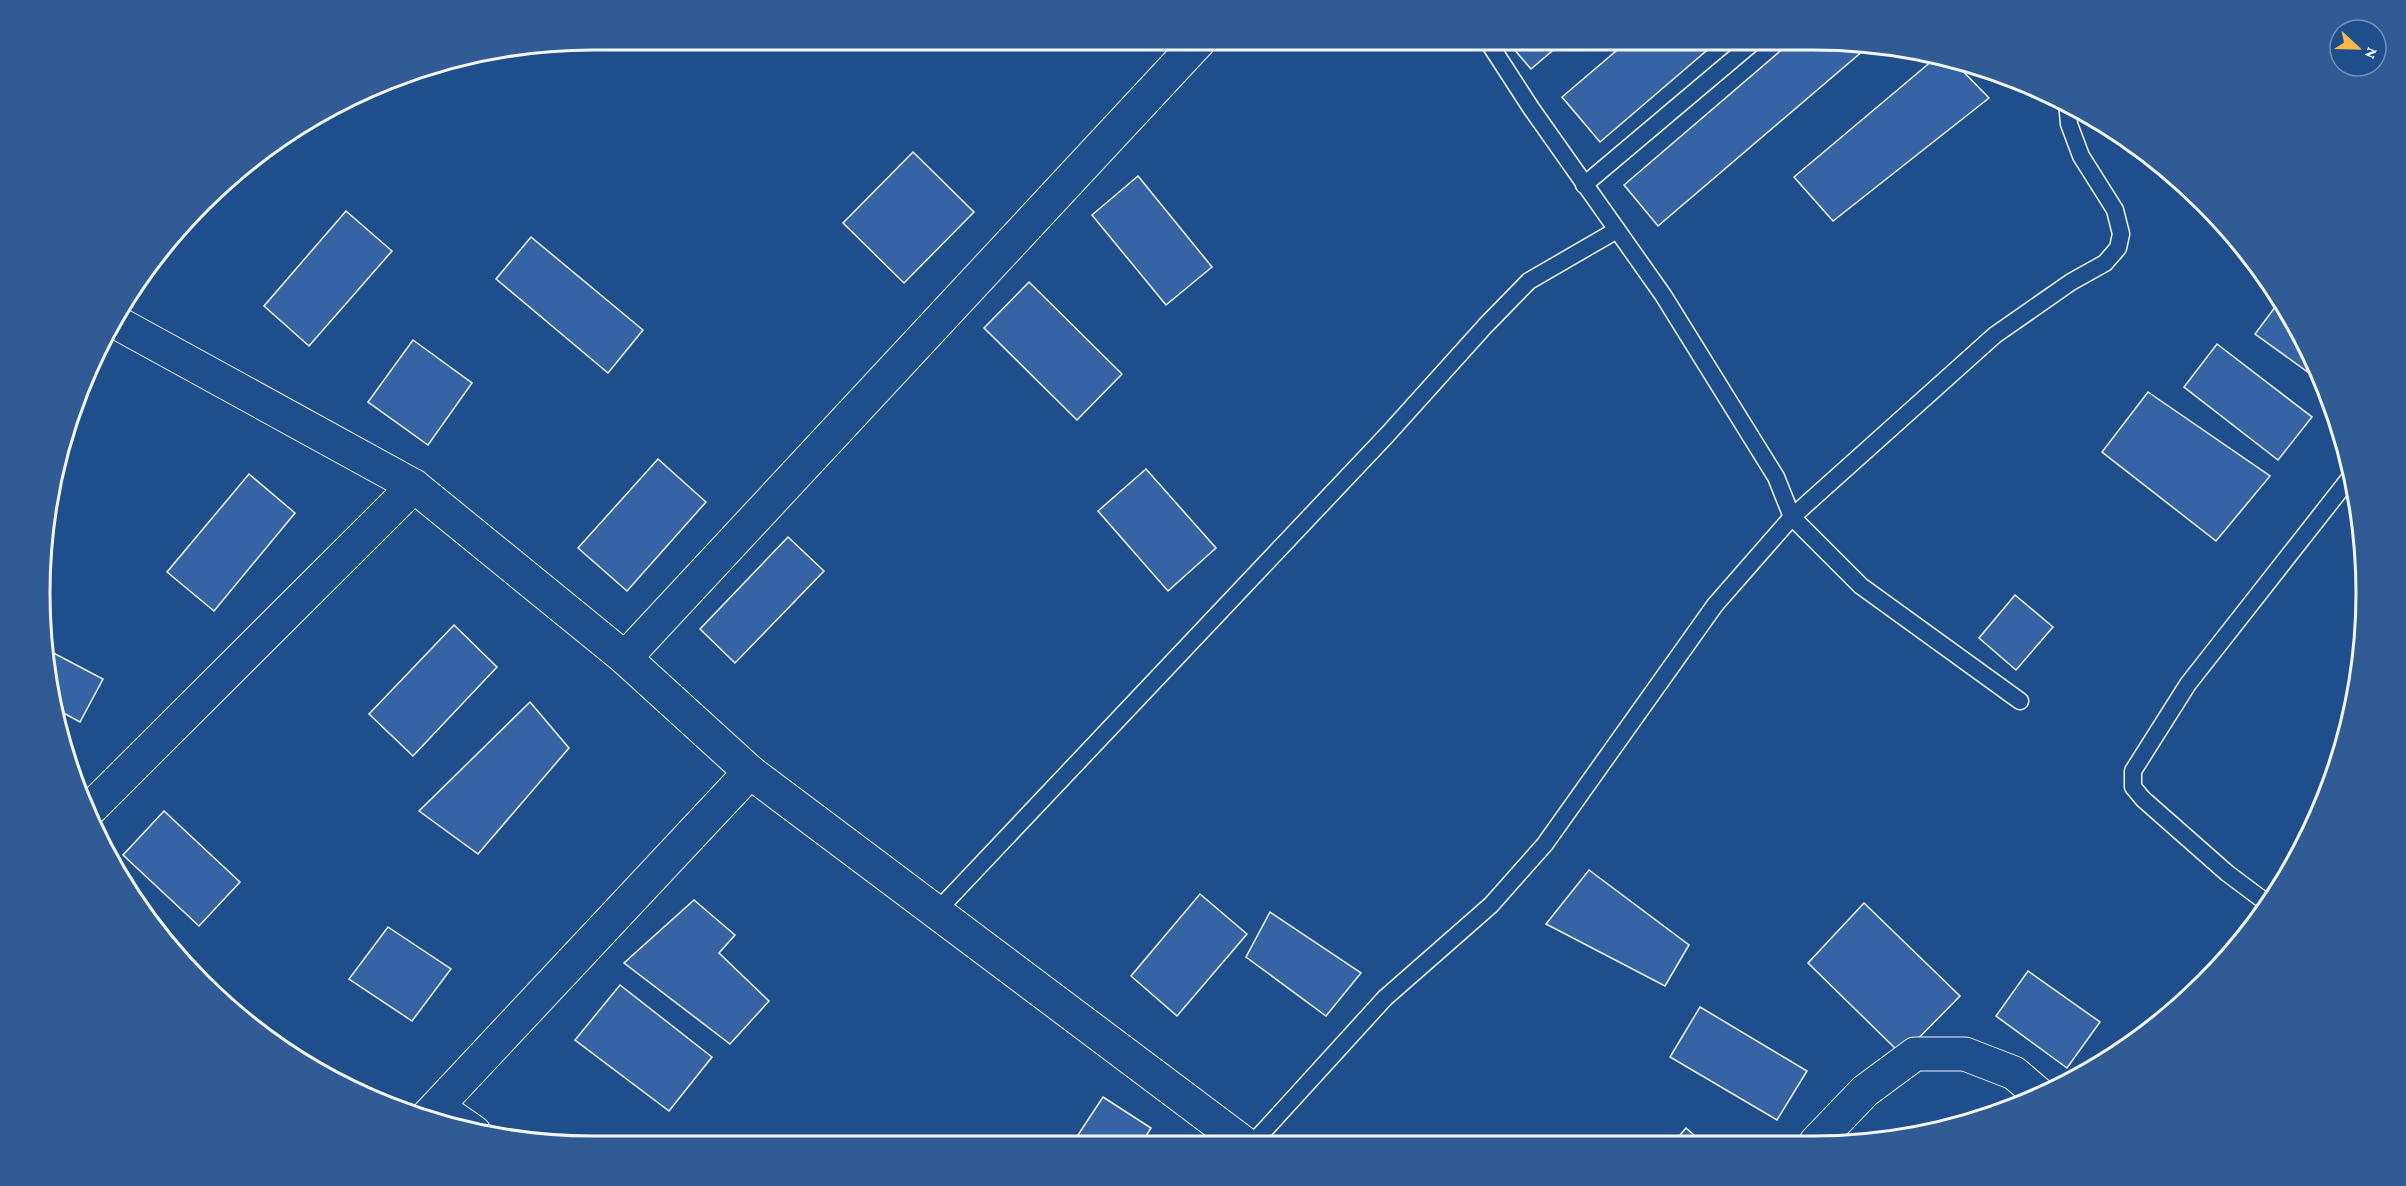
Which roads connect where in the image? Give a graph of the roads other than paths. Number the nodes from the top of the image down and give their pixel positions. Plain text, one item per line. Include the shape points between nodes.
1 (1191, 50) edge
2 (1493, 50) edge
3 (1744, 50) edge
4 (2068, 114) edge
5 (1584, 185) junction
6 (1617, 230) junction
7 (120, 325) edge
8 (2345, 484) edge
9 (414, 486) junction
10 (1792, 517) junction
11 (625, 658) junction
12 (2020, 701) dead end
13 (750, 772) junction
14 (93, 806) edge
15 (2262, 899) edge
16 (936, 912) junction
17 (2033, 1089) edge
18 (432, 1112) edge
19 (1234, 1136) edge
20 (1259, 1136) edge
21 (1823, 1136) edge

1 - 11 street
2 - 5 lane
3 - 5 lane
4 - 10 lane via 2081,156 2115,210 2121,234 2118,248 2105,263 1995,334
5 - 6 lane
6 - 10 lane via 1663,294 1776,477
6 - 16 lane via 1529,280
7 - 9 street
8 - 15 lane via 2188,684 2133,771 2133,787 2143,799
9 - 11 street
9 - 14 street
10 - 12 lane via 1861,586
10 - 20 lane via 1715,605 1545,844 1491,905 1385,998
11 - 13 street
13 - 16 street
13 - 18 street
16 - 19 street
17 - 21 street via 2014,1073 1965,1054 1915,1054 1865,1091

